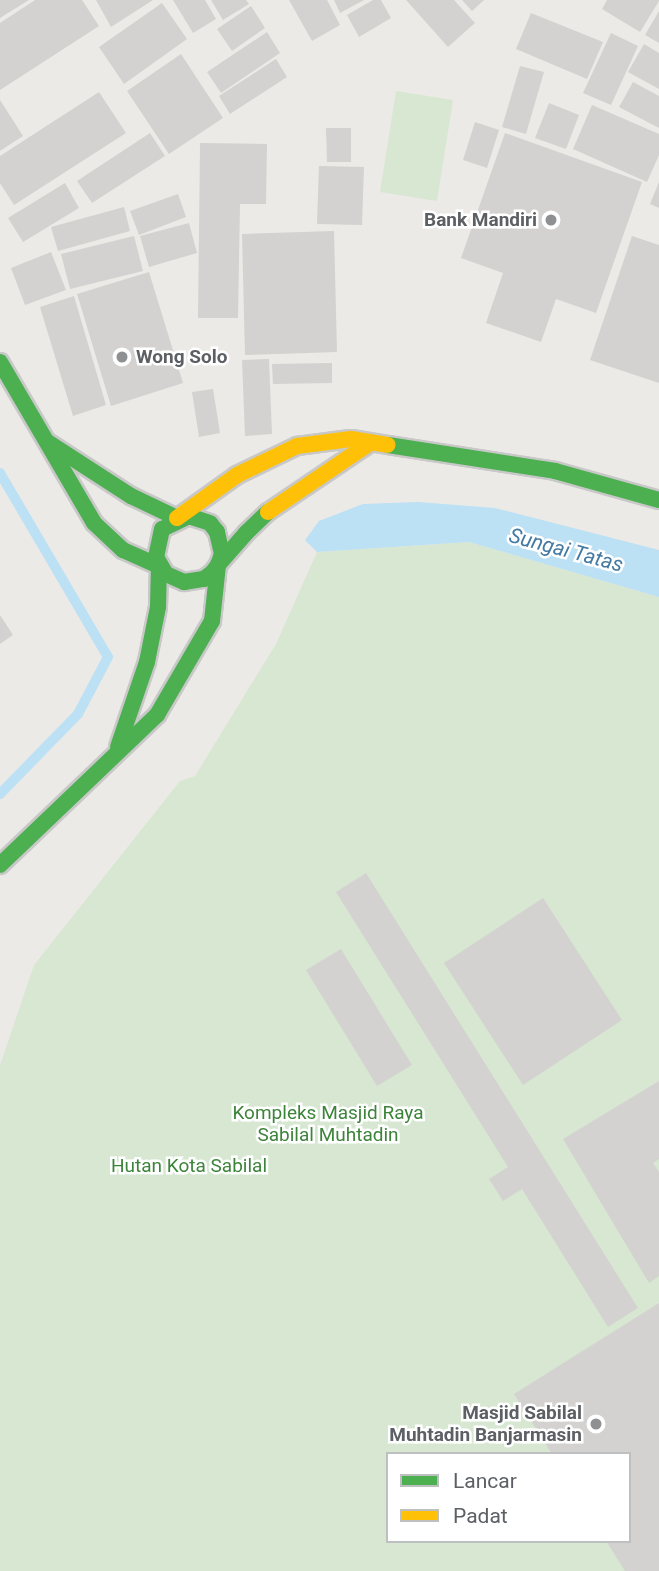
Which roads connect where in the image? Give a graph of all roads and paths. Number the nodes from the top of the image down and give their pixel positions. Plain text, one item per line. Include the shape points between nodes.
1 (0, 362) edge
2 (48, 442) junction
3 (370, 443) junction
4 (659, 500) edge
5 (177, 518) junction
6 (218, 565) junction
7 (159, 566) junction
8 (113, 758) junction
9 (0, 865) edge

1 - 2 main road
2 - 5 main road via 131,496
2 - 7 main road via 93,523 123,550
3 - 4 main road via 555,471
3 - 5 main road via 351,439 297,446 237,475
3 - 6 main road via 284,498
5 - 6 main road via 189,516 210,523 221,542
5 - 7 main road via 157,538
6 - 7 main road via 204,579 184,582
6 - 8 main road via 215,610 196,654 157,715
7 - 8 main road via 158,607 147,662
8 - 9 main road

